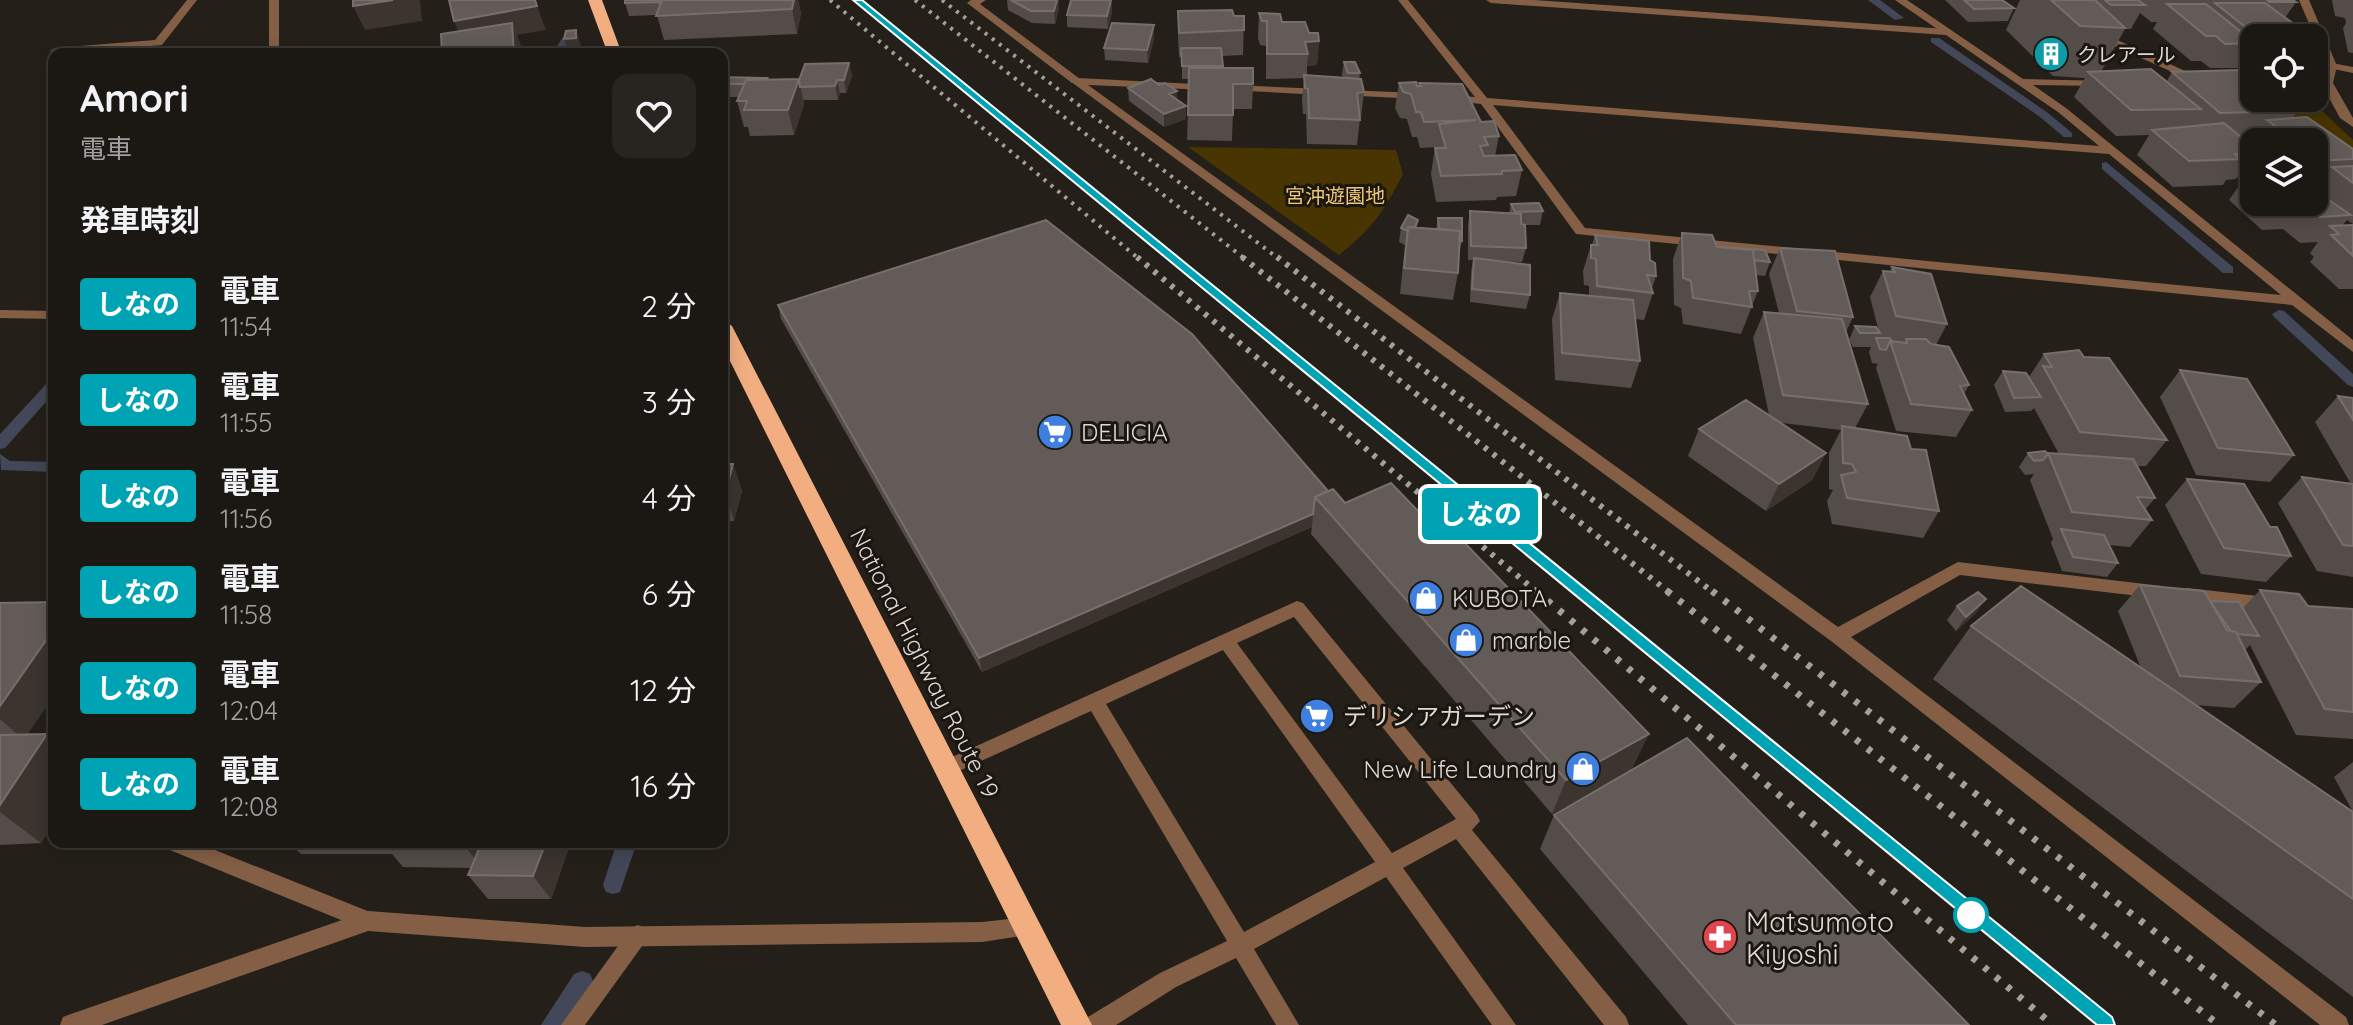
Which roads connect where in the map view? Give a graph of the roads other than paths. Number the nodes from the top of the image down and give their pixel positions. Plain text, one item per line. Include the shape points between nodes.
1 (192, 0) edge
2 (274, 0) edge
3 (595, 0) edge
4 (981, 0) edge
5 (1403, 0) edge
6 (1491, 0) edge
7 (1900, 0) edge
8 (2304, 0) edge
9 (1946, 32) junction
10 (2093, 33) edge
11 (94, 48) edge
12 (274, 48) edge
13 (613, 48) edge
14 (2332, 66) junction
15 (2353, 70) edge
16 (2328, 72) edge
17 (1076, 81) junction
18 (2021, 82) junction
19 (2115, 83) edge
20 (2179, 84) edge
21 (2328, 94) edge
22 (1485, 102) junction
23 (2353, 124) edge
24 (2113, 151) junction
25 (2298, 301) junction
26 (0, 314) edge
27 (48, 315) edge
28 (728, 338) edge
29 (2353, 347) edge
30 (2290, 607) edge
31 (1837, 636) junction
32 (1226, 641) junction
33 (1095, 701) junction
34 (948, 768) junction
35 (1459, 828) junction
36 (187, 848) edge
37 (1391, 865) junction
38 (368, 921) junction
39 (1027, 927) junction
40 (638, 935) junction
41 (1241, 945) junction
42 (71, 1025) edge
43 (572, 1025) edge
44 (1077, 1025) edge
45 (1096, 1025) edge
46 (1288, 1025) edge
47 (1505, 1025) edge
48 (1618, 1025) edge
49 (2338, 1025) edge

1 - 11 street via 158,43
2 - 12 street
3 - 13 highway
4 - 17 street via 972,3
5 - 22 street
6 - 9 street
7 - 9 street
8 - 14 street
9 - 18 street
10 - 20 street via 2210,85
14 - 15 street
14 - 16 street
17 - 22 street
17 - 31 street
18 - 19 street
18 - 24 street
21 - 23 street
22 - 24 street
22 - 25 street via 1581,231
24 - 25 street
25 - 29 street
26 - 27 street
28 - 34 highway, National Highway Route 19
30 - 31 street via 1958,568
31 - 49 street
32 - 33 street
32 - 35 street via 1297,608 1470,821
32 - 37 street
33 - 34 street
33 - 41 street
34 - 39 highway, National Highway Route 19
35 - 37 street
35 - 48 street
36 - 38 street
37 - 41 street
37 - 47 street
38 - 40 street via 585,937
38 - 42 street
39 - 40 street via 982,932
39 - 44 highway, National Highway Route 19
40 - 43 street
41 - 45 street via 1168,980
41 - 46 street

